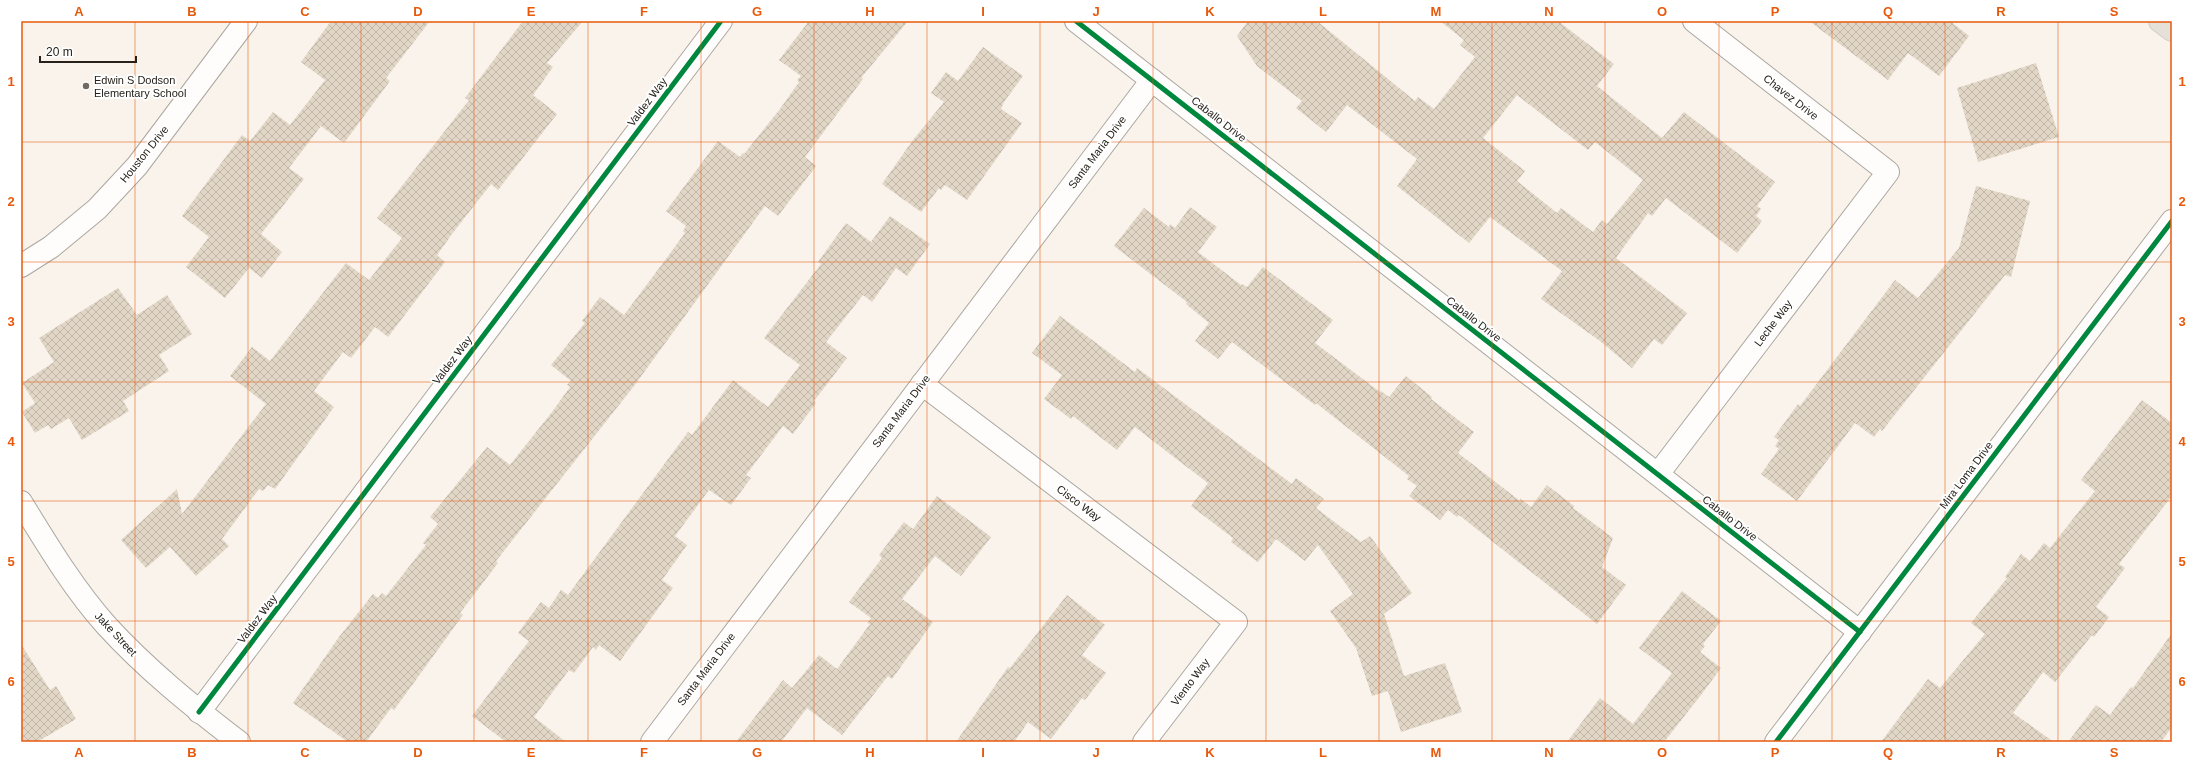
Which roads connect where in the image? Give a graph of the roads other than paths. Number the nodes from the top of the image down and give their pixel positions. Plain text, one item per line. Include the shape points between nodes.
1 (246, 21) edge
2 (721, 21) edge
3 (1076, 21) edge
4 (1694, 21) edge
5 (2160, 21) edge
6 (2172, 30) edge
7 (1152, 80) junction
8 (1888, 172) joint
9 (2172, 221) edge
10 (21, 266) edge
11 (922, 384) junction
12 (1658, 474) junction
13 (21, 502) edge
14 (1236, 622) joint
15 (1860, 632) junction
16 (199, 712) junction
17 (239, 742) edge
18 (652, 742) edge
19 (1144, 742) edge
20 (1776, 742) edge

1 - 10 street, Houston Drive via 132,171 97,209 51,247
2 - 16 street, Valdez Way
3 - 7 street, Caballo Drive
4 - 8 street, Chavez Drive
5 - 6 main road
7 - 11 street, Santa Maria Drive
7 - 12 street, Caballo Drive
8 - 12 street, Leche Way
9 - 15 street, Mira Loma Drive
11 - 14 street, Cisco Way
11 - 18 street, Santa Maria Drive
12 - 15 street, Caballo Drive
13 - 16 street, Jake Street via 64,572 106,625 156,676
14 - 19 street, Viento Way
15 - 20 street, Mira Loma Drive
16 - 17 street, Jake Street

